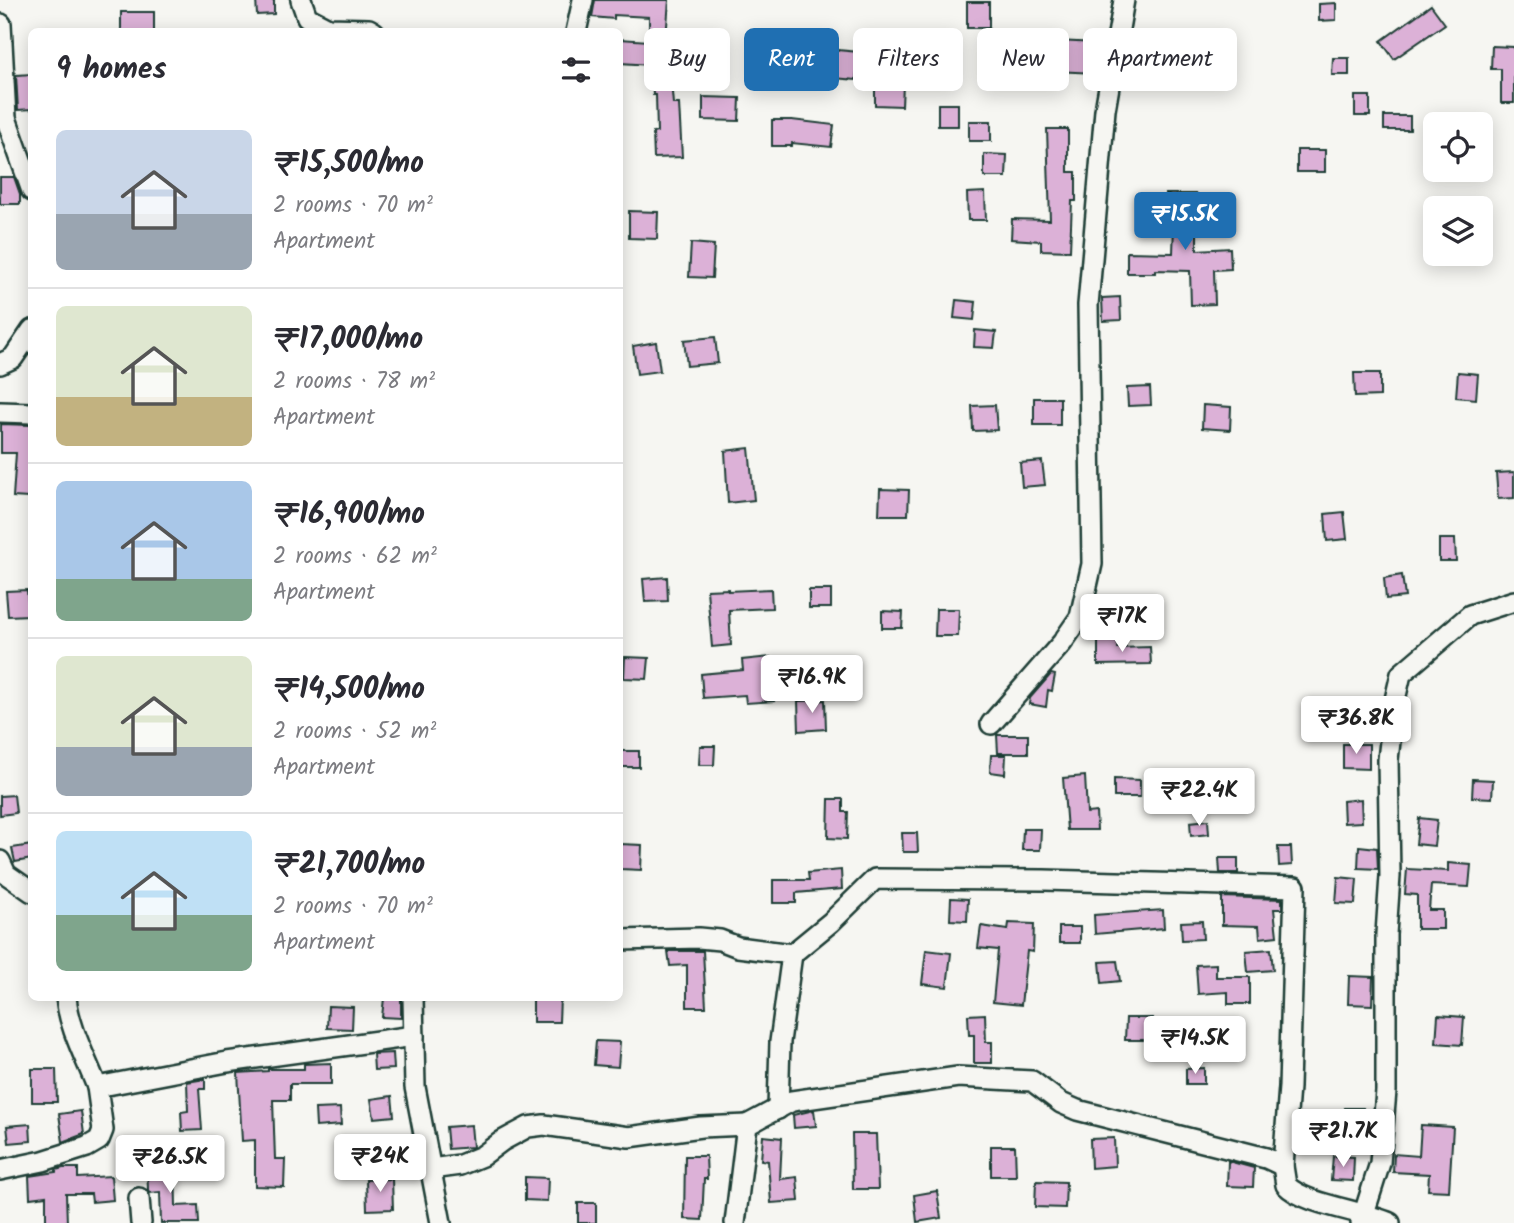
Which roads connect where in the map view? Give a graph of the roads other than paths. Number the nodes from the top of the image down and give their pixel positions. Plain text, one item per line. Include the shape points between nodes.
1 (301, 0) edge
2 (583, 0) edge
3 (1124, 0) edge
4 (1, 24) edge
5 (328, 28) edge
6 (577, 28) edge
7 (9, 156) edge
8 (28, 185) edge
9 (28, 336) edge
10 (0, 364) edge
11 (0, 412) edge
12 (28, 413) edge
13 (1514, 601) edge
14 (991, 724) dead end
15 (0, 861) edge
16 (28, 889) edge
17 (623, 940) edge
18 (792, 954) junction
19 (66, 1001) edge
20 (413, 1001) edge
21 (414, 1036) junction
22 (97, 1087) junction
23 (778, 1109) junction
24 (747, 1125) junction
25 (1283, 1166) junction
26 (431, 1169) junction
27 (0, 1170) edge
28 (139, 1198) dead end
29 (1364, 1219) edge
30 (141, 1223) edge
31 (442, 1223) edge
32 (735, 1223) edge
33 (1390, 1223) edge

1 - 5 street via 307,17
2 - 6 street
3 - 14 street via 1105,110 1088,305 1092,564 1080,617
4 - 7 street
7 - 8 street
9 - 10 street via 13,358
11 - 12 street
13 - 29 street via 1470,615 1401,674 1388,760 1386,1091 1380,1163
15 - 16 street via 6,874
17 - 18 street via 699,938
18 - 23 street via 780,1042
18 - 25 street via 875,879 1295,887
19 - 22 street via 68,1017
20 - 21 street
21 - 22 street via 227,1062
21 - 26 street via 415,1087
22 - 27 street via 103,1130 99,1140 43,1161
23 - 24 street
23 - 25 street via 792,1101 933,1079 1018,1079 1032,1081 1077,1110
24 - 26 street via 629,1137 544,1125 528,1127 481,1156
24 - 32 street
25 - 29 street via 1286,1185 1293,1193
26 - 31 street
28 - 30 street
29 - 33 street

